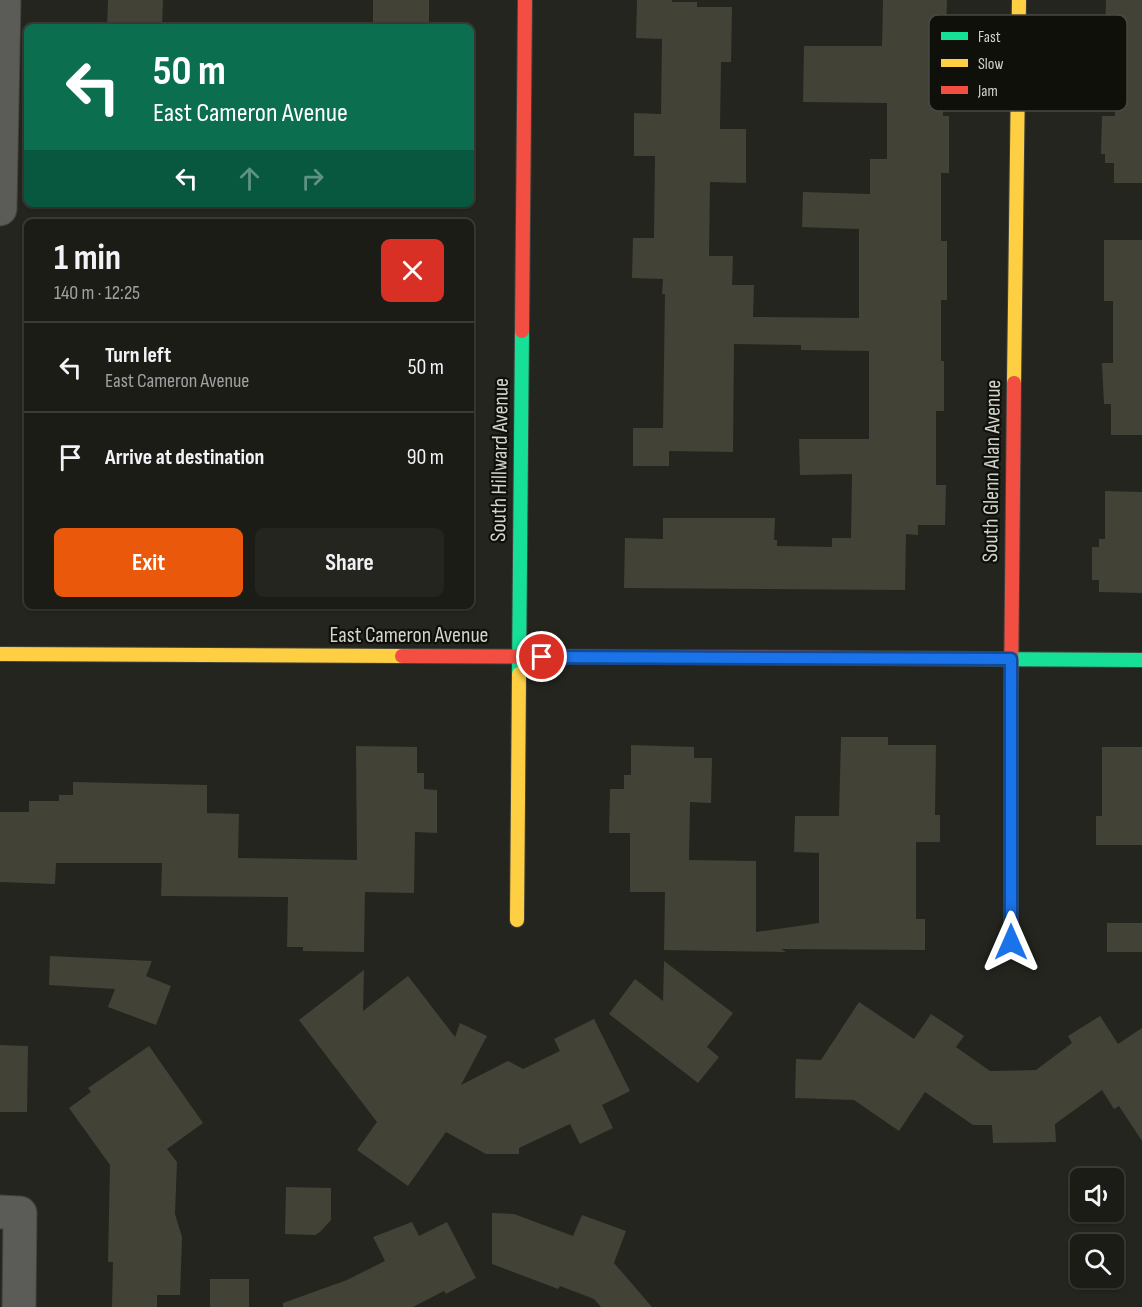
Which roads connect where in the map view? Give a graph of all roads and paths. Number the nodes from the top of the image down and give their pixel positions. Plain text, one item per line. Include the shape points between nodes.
1 (4, 0) edge
2 (525, 0) edge
3 (1019, 0) edge
4 (1019, 15) edge
5 (1018, 111) edge
6 (0, 195) edge
7 (0, 209) edge
8 (0, 654) edge
9 (519, 657) junction
10 (1011, 659) junction
11 (1142, 660) edge
12 (517, 920) dead end
13 (1011, 942) dead end
14 (10, 1213) edge
15 (19, 1307) edge

1 - 6 street
2 - 9 street, South Hillward Avenue
3 - 4 street, South Glenn Alan Avenue
5 - 10 street, South Glenn Alan Avenue
6 - 7 street
8 - 9 street, East Cameron Avenue
9 - 10 street, East Cameron Avenue
9 - 12 street, South Hillward Avenue
10 - 11 street, East Cameron Avenue
10 - 13 street, South Glenn Alan Avenue
14 - 15 street

